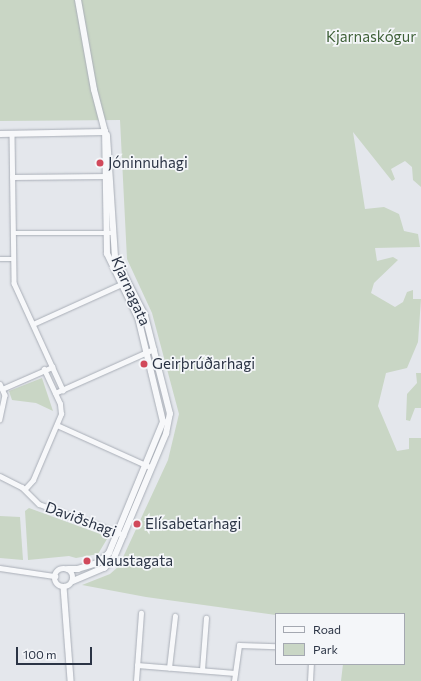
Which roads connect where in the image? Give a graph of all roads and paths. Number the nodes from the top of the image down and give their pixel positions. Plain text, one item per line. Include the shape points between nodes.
1 (78, 0) edge
2 (105, 132) junction
3 (0, 134) edge
4 (12, 134) junction
5 (107, 176) junction
6 (12, 177) junction
7 (13, 233) junction
8 (108, 233) junction
9 (0, 259) edge
10 (13, 259) junction
11 (124, 283) junction
12 (33, 324) junction
13 (154, 349) junction
14 (146, 352) junction
15 (52, 367) junction
16 (44, 370) junction
17 (1, 387) edge
18 (63, 390) junction
19 (55, 393) junction
20 (0, 419) edge
21 (57, 425) junction
22 (146, 465) junction
23 (152, 468) junction
24 (0, 476) edge
25 (25, 489) junction
26 (117, 533) junction
27 (124, 535) junction
28 (0, 568) edge
29 (68, 569) junction
30 (55, 576) junction
31 (73, 581) junction
32 (64, 587) junction
33 (141, 613) dead end
34 (175, 616) dead end
35 (206, 618) dead end
36 (275, 646) edge
37 (138, 665) junction
38 (311, 665) edge
39 (169, 668) junction
40 (202, 670) junction
41 (235, 673) junction
42 (71, 681) edge
43 (136, 681) edge
44 (234, 681) edge
45 (310, 681) edge

1 - 2 street, Kjarnagata via 94,90
2 - 4 street
2 - 5 street, Kjarnagata
3 - 4 street
4 - 6 street
5 - 6 street
5 - 8 street, Kjarnagata
6 - 7 street
7 - 8 street
7 - 10 street
8 - 11 street, Kjarnagata via 110,263
9 - 10 street
10 - 12 street via 14,283
11 - 12 street
11 - 13 street, Kjarnagata via 143,312
11 - 14 street, Kjarnagata via 138,318
12 - 15 street
13 - 14 street
13 - 23 street, Kjarnagata via 170,414 166,434
14 - 18 street
14 - 22 street, Kjarnagata via 163,422
15 - 16 street
15 - 18 street
16 - 17 street
16 - 19 street
17 - 20 street via 5,404
18 - 19 street
19 - 21 street via 62,410
21 - 22 street
21 - 25 street via 33,480
22 - 23 street
22 - 26 street, Kjarnagata
23 - 27 street, Kjarnagata
24 - 25 street, Daviðshagi
25 - 26 street, Daviðshagi via 39,504
26 - 27 street, Daviðshagi
26 - 29 street, Kjarnagata via 109,553 102,561 78,569
27 - 31 street, Kjarnagata via 111,563
28 - 30 street
29 - 30 street via 58,570
29 - 31 street
30 - 32 street via 56,583
31 - 32 street
32 - 42 street
33 - 37 street
34 - 39 street
35 - 40 street
36 - 41 street via 239,644
37 - 39 street
37 - 43 street
38 - 45 street
39 - 40 street
40 - 41 street
41 - 44 street

